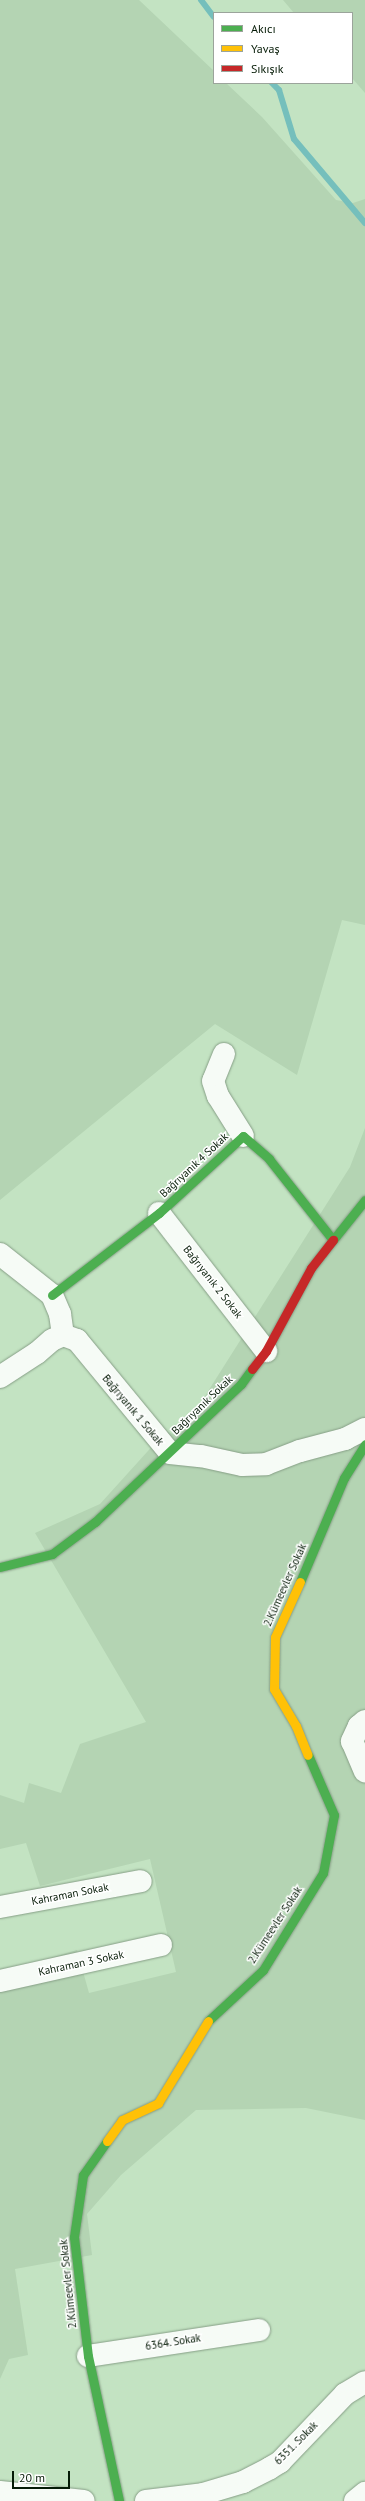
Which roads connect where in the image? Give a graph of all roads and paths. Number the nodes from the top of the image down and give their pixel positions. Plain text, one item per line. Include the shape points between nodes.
1 (224, 1054) dead end
2 (243, 1136) junction
3 (365, 1200) edge
4 (159, 1214) junction
5 (333, 1240) junction
6 (0, 1254) edge
7 (52, 1295) junction
8 (63, 1335) junction
9 (266, 1351) junction
10 (0, 1377) edge
11 (365, 1428) edge
12 (365, 1444) edge
13 (170, 1453) junction
14 (0, 1567) edge
15 (365, 1721) edge
16 (365, 1771) edge
17 (141, 1880) dead end
18 (0, 1907) edge
19 (161, 1945) dead end
20 (0, 1981) edge
21 (259, 2330) dead end
22 (88, 2356) junction
23 (365, 2382) edge
24 (0, 2492) edge
25 (365, 2493) edge
26 (84, 2501) edge
27 (119, 2501) edge
28 (146, 2501) edge
29 (355, 2501) edge

1 - 2 street via 213,1082 218,1096
2 - 4 street, Bağrıyanık 4 Sokak
2 - 5 street, Bağrıyanık 4 Sokak via 269,1159
3 - 5 street, Bağrıyanık Sokak
4 - 7 street, Bağrıyanık 4 Sokak
4 - 9 street, Bağrıyanık 2 Sokak
5 - 9 street, Bağrıyanık Sokak via 311,1268
6 - 7 street
7 - 8 street via 60,1314
8 - 10 street
8 - 13 street, Bağrıyanık 1 Sokak via 77,1340
9 - 13 street, Bağrıyanık Sokak via 241,1384
11 - 13 street, Bağrıyanık 1 Sokak via 345,1439 300,1451 266,1464 242,1464
12 - 22 street, 2.Kümeevler Sokak via 344,1478 275,1637 274,1689 296,1726 334,1815 323,1873 263,1970 211,2017 158,2103 122,2120 83,2175 74,2238
13 - 14 street, Bağrıyanık Sokak via 95,1522 52,1554
15 - 16 street via 359,1726 352,1741
17 - 18 street, Kahraman Sokak
19 - 20 street, Kahraman 3 Sokak
21 - 22 street, 6364. Sokak
22 - 27 street, 2.Kümeevler Sokak
23 - 28 street, 6351. Sokak via 345,2394 280,2462 270,2468 243,2482 203,2494
24 - 26 street
25 - 29 street

